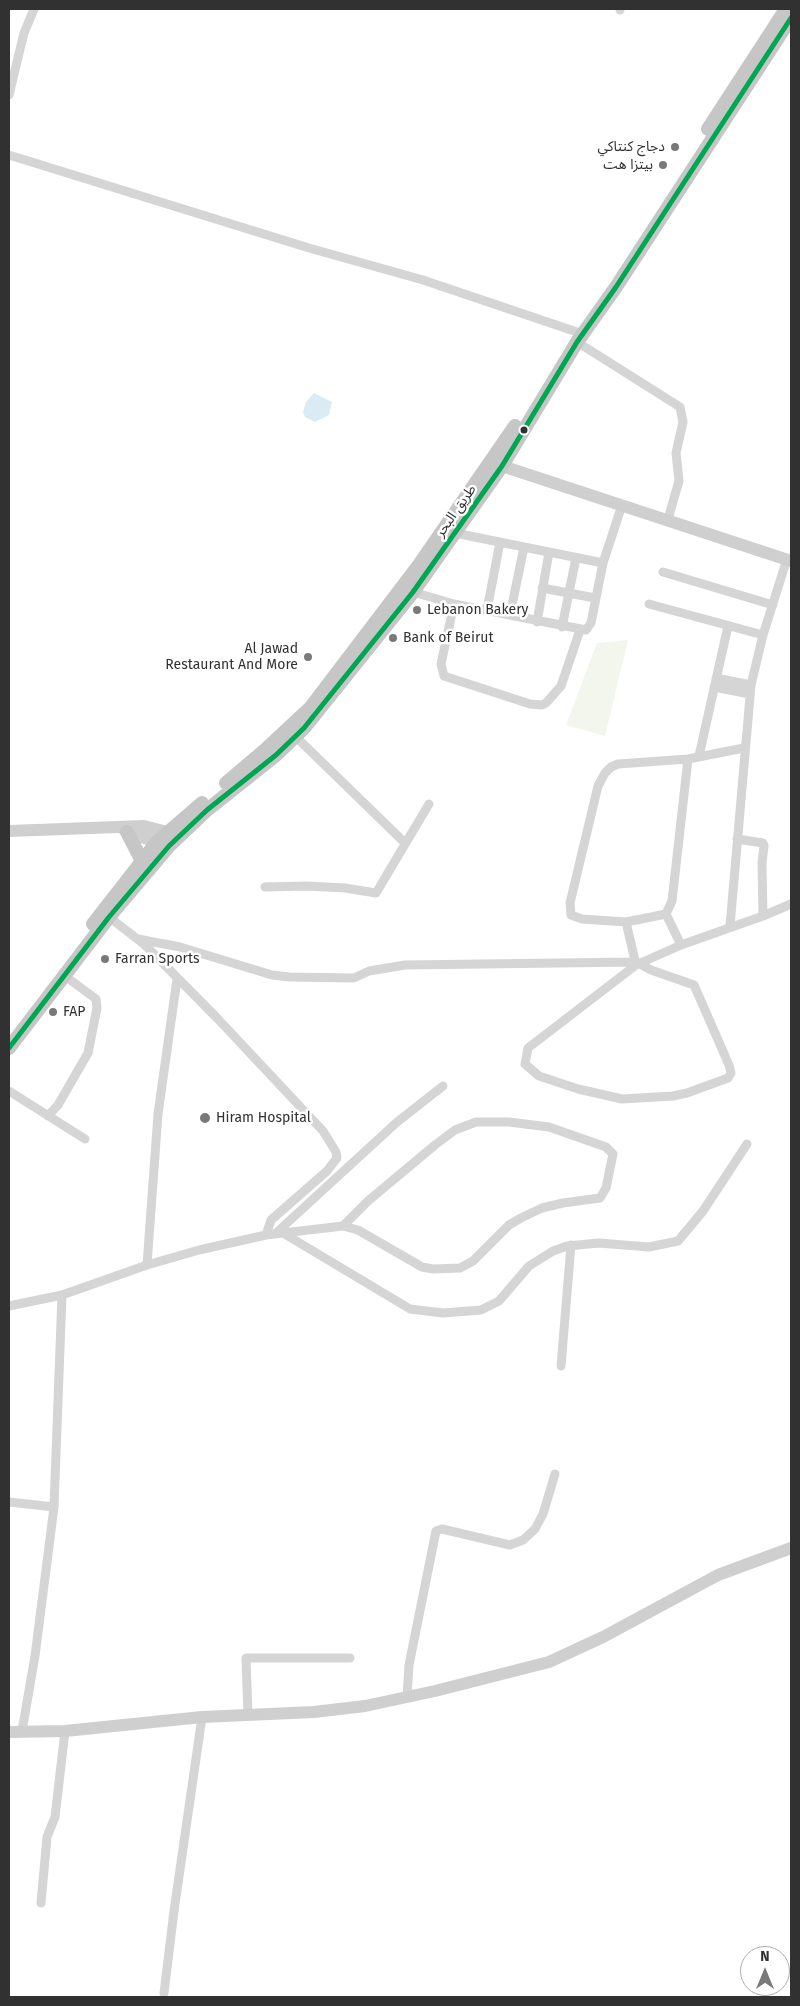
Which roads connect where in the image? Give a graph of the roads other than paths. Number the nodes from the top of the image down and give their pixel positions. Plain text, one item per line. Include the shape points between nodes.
1 (34, 9) edge
2 (786, 9) edge
3 (791, 18) edge
4 (778, 28) junction
5 (9, 95) edge
6 (9, 155) edge
7 (577, 337) junction
8 (497, 463) junction
9 (622, 505) junction
10 (668, 519) junction
11 (455, 533) junction
12 (500, 542) junction
13 (524, 547) junction
14 (549, 552) junction
15 (576, 558) junction
16 (789, 560) edge
17 (603, 564) junction
18 (664, 572) dead end
19 (542, 588) junction
20 (413, 592) junction
21 (569, 594) junction
22 (595, 598) junction
23 (454, 604) junction
24 (649, 604) dead end
25 (773, 605) junction
26 (487, 610) junction
27 (510, 615) junction
28 (537, 622) junction
29 (728, 626) junction
30 (562, 627) junction
31 (580, 630) junction
32 (763, 635) junction
33 (715, 682) junction
34 (751, 690) junction
35 (296, 736) junction
36 (744, 748) junction
37 (699, 756) junction
38 (688, 759) junction
39 (429, 804) dead end
40 (124, 830) junction
41 (9, 831) edge
42 (168, 839) junction
43 (737, 839) junction
44 (404, 842) junction
45 (142, 861) junction
46 (266, 887) dead end
47 (791, 904) edge
48 (666, 914) junction
49 (763, 916) junction
50 (109, 918) junction
51 (626, 922) junction
52 (730, 926) junction
53 (138, 940) junction
54 (681, 945) junction
55 (637, 964) junction
56 (65, 976) junction
57 (177, 979) junction
58 (9, 1033) edge
59 (9, 1048) edge
60 (443, 1086) dead end
61 (9, 1091) edge
62 (48, 1116) junction
63 (84, 1139) dead end
64 (747, 1144) dead end
65 (342, 1226) junction
66 (275, 1234) junction
67 (571, 1246) junction
68 (147, 1265) junction
69 (62, 1295) junction
70 (9, 1306) edge
71 (561, 1366) dead end
72 (554, 1474) dead end
73 (9, 1502) edge
74 (54, 1507) junction
75 (791, 1548) edge
76 (350, 1658) dead end
77 (407, 1697) junction
78 (248, 1715) junction
79 (202, 1717) junction
80 (65, 1731) junction
81 (9, 1732) edge
82 (22, 1732) junction
83 (41, 1903) dead end
84 (164, 1992) dead end

1 - 5 street via 24,33
2 - 4 highway, طريق البحر
3 - 4 highway, طريق البحر
4 - 7 highway, طريق البحر
6 - 7 street via 423,280
7 - 8 highway, طريق البحر
7 - 10 street via 680,407 683,422 676,453 679,481
8 - 9 main road
8 - 11 highway, طريق البحر
8 - 42 highway, طريق البحر via 311,707
9 - 10 main road
9 - 17 street
10 - 16 main road
11 - 12 street
11 - 20 highway, طريق البحر
12 - 13 street
12 - 26 street
13 - 14 street
13 - 27 street
14 - 15 street
14 - 19 street
15 - 17 street
15 - 21 street
16 - 25 street
17 - 22 street
18 - 25 street
19 - 21 street
19 - 28 street
20 - 23 street
20 - 35 highway, طريق البحر
21 - 22 street
21 - 30 street
22 - 31 street via 589,628
23 - 26 street
23 - 31 street via 441,664 444,676 530,704 542,705 561,686
24 - 29 street
25 - 32 street
26 - 27 street
27 - 28 street
28 - 30 street
29 - 32 street
29 - 33 street
30 - 31 street
32 - 34 street
33 - 34 street
33 - 37 street
34 - 36 street
35 - 42 highway, طريق البحر via 276,756
35 - 44 street
36 - 37 street
36 - 43 street
37 - 38 street
38 - 48 street via 672,901
38 - 51 street via 618,764 605,773 598,786 570,909 574,917 582,919
39 - 44 street
40 - 41 main road
40 - 42 main road via 144,826
40 - 45 highway
42 - 45 highway, طريق البحر
42 - 50 highway, طريق البحر
43 - 49 street via 763,843
43 - 52 street
44 - 46 street via 376,893 307,886
45 - 58 highway, طريق البحر
47 - 49 street
48 - 51 street
48 - 54 street
49 - 52 street
50 - 53 street
50 - 56 highway, طريق البحر
51 - 55 street
52 - 54 street
53 - 55 street via 180,947 272,975 289,977 354,978 369,970 406,965
53 - 57 street
54 - 55 street
55 - 55 street via 528,1048 525,1064 539,1076 578,1090 622,1099 687,1093 728,1078 730,1070 726,1056 694,985
56 - 59 highway, طريق البحر
56 - 62 street via 96,999 97,1008 88,1053
57 - 66 street via 323,1131 336,1152 337,1158 327,1171 271,1220
57 - 68 street via 158,1114
60 - 66 street via 396,1123
61 - 62 street
62 - 63 street
64 - 67 street via 703,1211 678,1240 649,1247 599,1243
65 - 65 street via 358,1230 422,1267 460,1268 473,1261 509,1225 521,1218 563,1202 600,1198 606,1188 613,1154 606,1147 549,1127 489,1120 465,1125 434,1145
65 - 66 street
66 - 67 street via 410,1310 444,1313 474,1312 489,1307 499,1301 529,1266 553,1251
66 - 68 street
67 - 71 street
68 - 69 street
69 - 70 street
69 - 74 street
72 - 77 street via 543,1514 535,1529 523,1540 510,1545 436,1531 409,1665
73 - 74 street
74 - 82 street via 37,1646
75 - 77 main road via 718,1575 603,1638 549,1662
76 - 78 street via 246,1658
77 - 78 main road via 338,1709
78 - 79 main road
79 - 80 main road
79 - 84 street
80 - 82 main road
80 - 83 street via 55,1817 47,1837
81 - 82 main road

